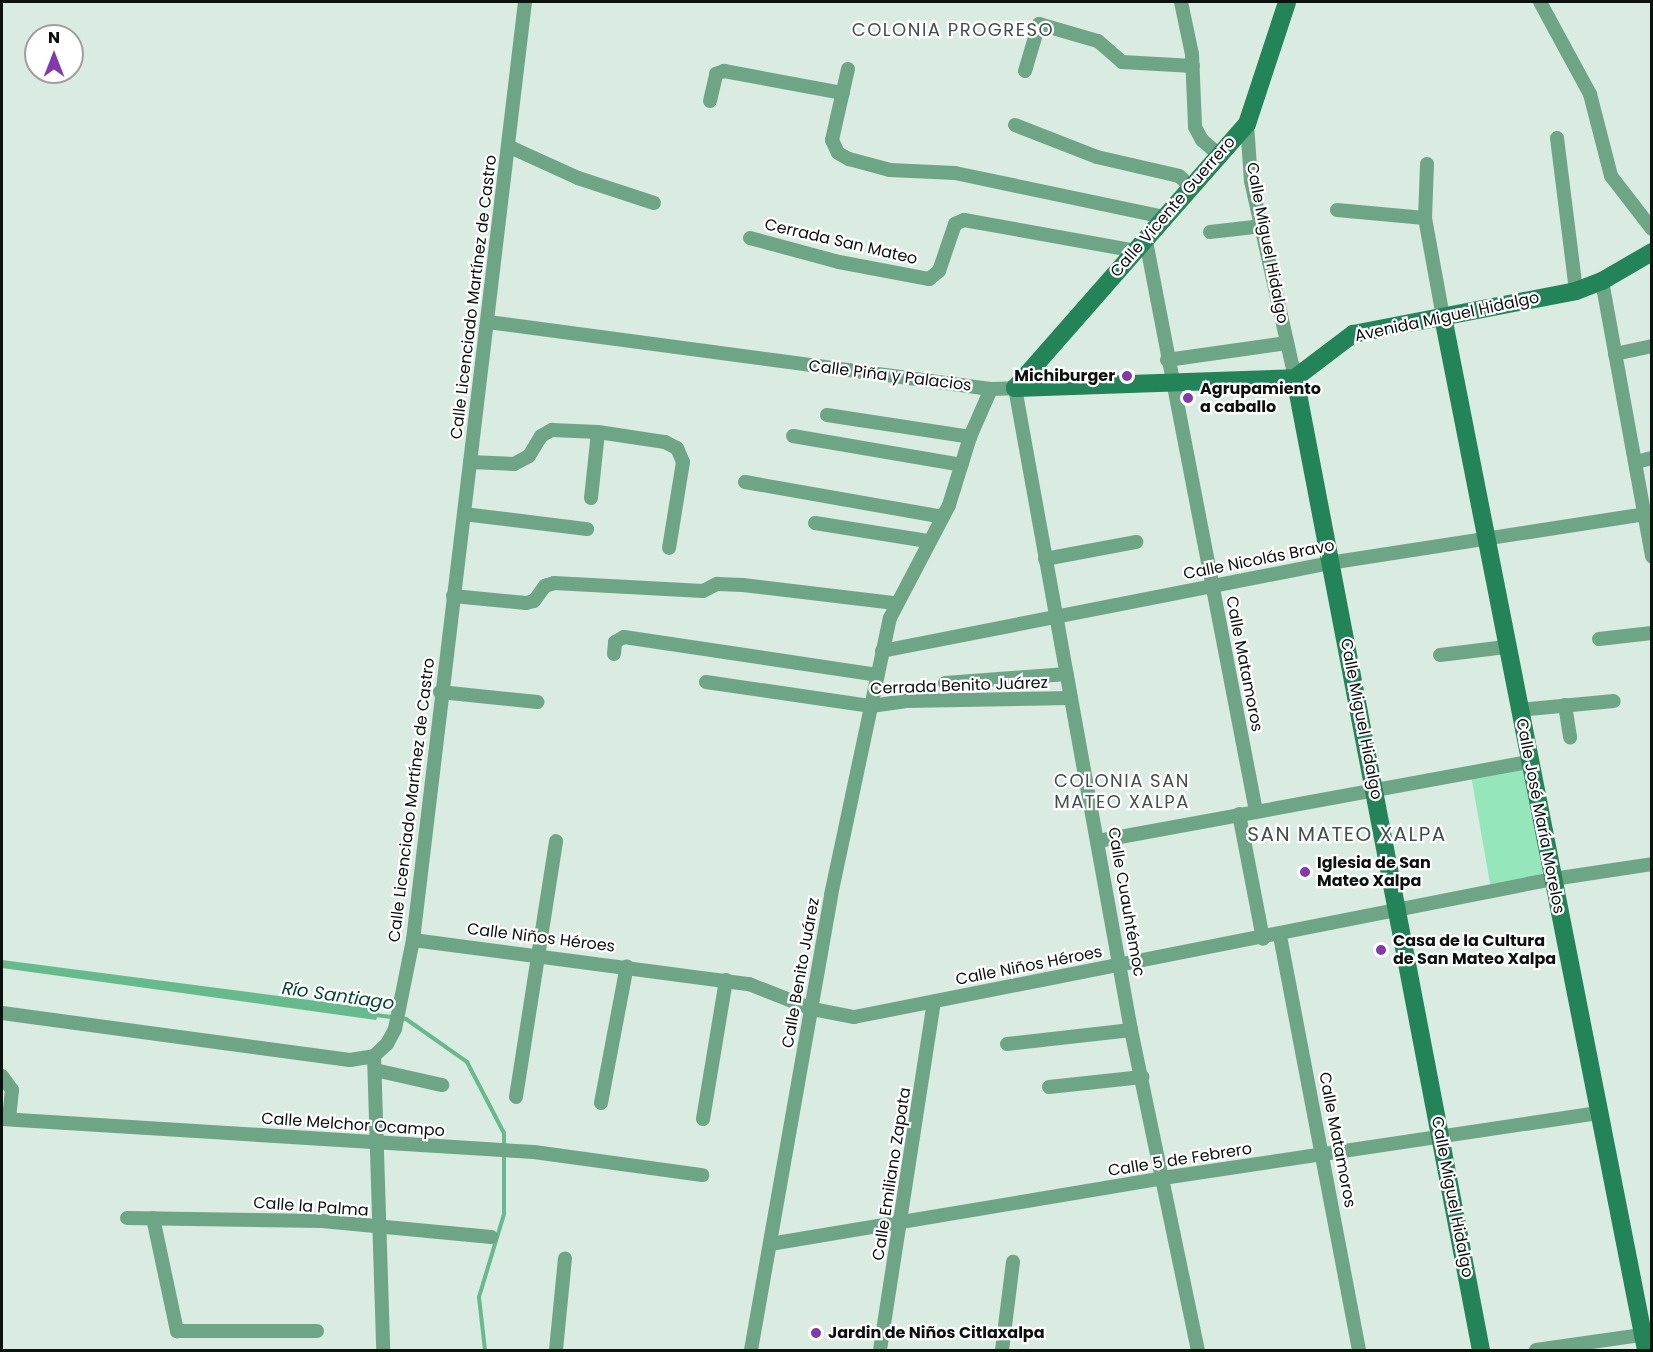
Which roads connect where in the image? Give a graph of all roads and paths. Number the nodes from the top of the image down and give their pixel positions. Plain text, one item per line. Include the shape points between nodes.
1 (525, 2) edge
2 (1181, 2) edge
3 (1287, 2) edge
4 (1540, 2) edge
5 (1193, 66) junction
6 (848, 69) dead end
7 (1025, 71) dead end
8 (843, 93) junction
9 (710, 101) dead end
10 (1247, 124) junction
11 (1015, 125) dead end
12 (1557, 138) dead end
13 (510, 147) junction
14 (1217, 153) junction
15 (1427, 164) dead end
16 (1190, 186) junction
17 (654, 203) dead end
18 (1337, 210) dead end
19 (1163, 217) junction
20 (1425, 218) junction
21 (1263, 226) junction
22 (1652, 229) edge
23 (1210, 232) dead end
24 (750, 238) dead end
25 (1141, 246) junction
26 (1652, 252) edge
27 (1602, 281) junction
28 (1576, 291) junction
29 (1443, 317) junction
30 (488, 322) junction
31 (1287, 343) junction
32 (1652, 346) edge
33 (1615, 354) junction
34 (1167, 360) junction
35 (1295, 378) junction
36 (1170, 381) junction
37 (1015, 388) junction
38 (991, 389) junction
39 (827, 415) dead end
40 (598, 432) junction
41 (793, 436) dead end
42 (970, 437) junction
43 (1652, 458) edge
44 (471, 462) junction
45 (1636, 462) junction
46 (962, 465) junction
47 (745, 482) dead end
48 (591, 498) dead end
49 (464, 514) junction
50 (1645, 514) junction
51 (943, 517) junction
52 (815, 523) dead end
53 (587, 529) dead end
54 (1487, 536) junction
55 (928, 541) junction
56 (1136, 542) dead end
57 (669, 548) dead end
58 (1652, 556) edge
59 (1045, 559) junction
60 (1329, 562) junction
61 (1211, 586) junction
62 (453, 596) junction
63 (896, 603) junction
64 (1056, 617) junction
65 (1652, 633) edge
66 (1599, 639) dead end
67 (1506, 647) junction
68 (882, 651) junction
69 (614, 654) dead end
70 (1440, 655) dead end
71 (1067, 674) junction
72 (877, 675) junction
73 (706, 682) dead end
74 (945, 683) dead end
75 (440, 692) junction
76 (1071, 698) junction
77 (1614, 701) dead end
78 (537, 702) dead end
79 (1565, 705) junction
80 (871, 706) junction
81 (1519, 710) junction
82 (1570, 738) dead end
83 (1530, 762) junction
84 (1375, 789) junction
85 (1256, 811) junction
86 (1239, 814) junction
87 (556, 841) dead end
88 (1098, 841) junction
89 (1652, 864) edge
90 (1553, 879) junction
91 (1398, 911) junction
92 (1280, 936) junction
93 (1263, 939) junction
94 (413, 940) junction
95 (537, 953) junction
96 (1121, 965) junction
97 (627, 966) junction
98 (726, 980) junction
99 (934, 1002) junction
100 (812, 1009) junction
101 (2, 1013) edge
102 (1131, 1030) junction
103 (1007, 1044) dead end
104 (374, 1063) junction
105 (2, 1076) edge
106 (1142, 1077) junction
107 (442, 1085) dead end
108 (1049, 1087) dead end
109 (516, 1097) dead end
110 (601, 1103) dead end
111 (1596, 1113) junction
112 (5, 1119) edge
113 (703, 1119) dead end
114 (1440, 1136) junction
115 (375, 1144) junction
116 (1323, 1155) junction
117 (702, 1175) dead end
118 (1162, 1178) junction
119 (127, 1218) dead end
120 (153, 1218) junction
121 (901, 1223) junction
122 (378, 1228) junction
123 (491, 1237) dead end
124 (770, 1244) junction
125 (565, 1258) dead end
126 (1013, 1262) dead end
127 (317, 1331) dead end
128 (1644, 1343) edge
129 (383, 1350) edge
130 (556, 1350) edge
131 (751, 1350) edge
132 (880, 1350) edge
133 (1002, 1350) edge
134 (1198, 1350) edge
135 (1359, 1350) edge
136 (1481, 1350) edge
137 (1536, 1350) edge

1 - 13 street, Calle Licenciado Martínez de Castro
2 - 5 street
3 - 10 main road, Calle Vicente Guerrero
4 - 22 street via 1590,94 1611,176
5 - 7 street via 1122,62 1098,41 1039,24
5 - 14 street via 1196,127 1202,140
6 - 8 street
8 - 9 street via 723,71 716,75
8 - 19 street via 832,140 838,153 849,159 890,171 955,173
10 - 14 main road, Calle Vicente Guerrero
10 - 21 street, Calle Miguel Hidalgo via 1251,181
11 - 16 street via 1097,157 1179,176
12 - 28 street
13 - 17 street via 578,177
13 - 30 street, Calle Licenciado Martínez de Castro
14 - 16 main road, Calle Vicente Guerrero
15 - 20 street
16 - 19 main road, Calle Vicente Guerrero
18 - 20 street
19 - 25 main road, Calle Vicente Guerrero
20 - 29 street
21 - 23 street
21 - 31 street, Calle Miguel Hidalgo
24 - 25 street, Cerrada San Mateo via 838,262 929,279 939,271 955,224 964,220
25 - 34 street, Calle Matamoros
25 - 37 main road, Calle Vicente Guerrero
26 - 27 main road, Avenida Miguel Hidalgo
27 - 28 main road, Avenida Miguel Hidalgo
27 - 33 street
28 - 29 main road, Avenida Miguel Hidalgo
29 - 35 main road, Avenida Miguel Hidalgo via 1353,334
29 - 54 main road, Calle José María Morelos
30 - 38 street, Calle Piña y Palacios
30 - 44 street, Calle Licenciado Martínez de Castro
31 - 34 street
31 - 35 street, Calle Miguel Hidalgo
32 - 33 street
33 - 45 street
34 - 36 street, Calle Matamoros
35 - 36 main road, Calle Piña y Palacios
35 - 60 main road, Calle Miguel Hidalgo
36 - 37 main road, Calle Piña y Palacios
36 - 61 street, Calle Matamoros
37 - 38 street, Calle Piña y Palacios
37 - 59 street, Calle Cuauhtémoc
38 - 42 street, Calle Benito Juárez
39 - 42 street
40 - 44 street via 552,430 541,436 529,456 514,464
40 - 48 street
40 - 57 street via 665,442 677,448 683,462
41 - 46 street
42 - 46 street, Calle Benito Juárez
43 - 45 street
44 - 49 street, Calle Licenciado Martínez de Castro
45 - 50 street
46 - 51 street, Calle Benito Juárez
47 - 51 street
49 - 53 street
49 - 62 street, Calle Licenciado Martínez de Castro
50 - 54 street, Calle Nicolás Bravo
50 - 58 street
51 - 55 street, Calle Benito Juárez
52 - 55 street
54 - 60 street, Calle Nicolás Bravo
54 - 67 main road, Calle José María Morelos
55 - 63 street, Calle Benito Juárez
56 - 59 street
59 - 64 street, Calle Cuauhtémoc
60 - 61 street, Calle Nicolás Bravo
60 - 84 main road, Calle Miguel Hidalgo
61 - 64 street, Calle Nicolás Bravo
61 - 85 street, Calle Matamoros
62 - 63 street via 526,603 534,602 545,586 554,583 703,591 717,584
62 - 75 street, Calle Licenciado Martínez de Castro
63 - 68 street, Calle Benito Juárez
64 - 68 street, Calle Nicolás Bravo
64 - 71 street, Calle Cuauhtémoc
65 - 66 street
67 - 70 street
67 - 81 main road, Calle José María Morelos
68 - 72 street, Calle Benito Juárez
69 - 72 street via 615,642 624,637
71 - 74 street
71 - 76 street, Calle Cuauhtémoc
72 - 80 street, Calle Benito Juárez
73 - 80 street, Cerrada Benito Juárez
75 - 78 street
75 - 94 street, Calle Licenciado Martínez de Castro
76 - 80 street, Cerrada Benito Juárez via 905,701
76 - 88 street, Calle Cuauhtémoc
77 - 79 street
79 - 81 street
79 - 82 street
80 - 100 street, Calle Benito Juárez
81 - 83 main road, Calle José María Morelos
83 - 84 street
83 - 90 main road, Calle José María Morelos
84 - 85 street
84 - 91 main road, Calle Miguel Hidalgo
85 - 86 street
86 - 88 street
86 - 93 street
87 - 95 street
88 - 96 street, Calle Cuauhtémoc
89 - 90 street, Calle Niños Héroes
90 - 91 street, Calle Niños Héroes
90 - 111 main road, Calle José María Morelos
91 - 92 street, Calle Niños Héroes
91 - 114 main road, Calle Miguel Hidalgo
92 - 93 street, Calle Niños Héroes
92 - 116 street, Calle Matamoros
93 - 96 street, Calle Niños Héroes
94 - 95 street, Calle Niños Héroes
94 - 104 street, Calle Licenciado Martínez de Castro via 395,1029
95 - 97 street, Calle Niños Héroes
95 - 109 street
96 - 99 street, Calle Niños Héroes
96 - 102 street, Calle Cuauhtémoc
97 - 98 street, Calle Niños Héroes
97 - 110 street
98 - 100 street, Calle Niños Héroes via 749,984
98 - 113 street
99 - 100 street, Calle Niños Héroes via 854,1017
99 - 121 street, Calle Emiliano Zapata
100 - 124 street, Calle Benito Juárez
101 - 104 street
102 - 103 street
102 - 106 street, Calle Cuauhtémoc
104 - 107 street
104 - 115 street
105 - 112 street via 12,1090
106 - 108 street
106 - 118 street, Calle Cuauhtémoc
111 - 114 street, Calle 5 de Febrero
111 - 128 main road, Calle José María Morelos
112 - 115 street, Calle Melchor Ocampo
114 - 116 street, Calle 5 de Febrero
114 - 136 main road, Calle Miguel Hidalgo
115 - 117 street, Calle Melchor Ocampo via 558,1154
115 - 122 street
116 - 118 street, Calle 5 de Febrero
116 - 135 street, Calle Matamoros
118 - 121 street, Calle 5 de Febrero
118 - 134 street, Calle Cuauhtémoc
119 - 120 street, Calle la Palma
120 - 122 street, Calle la Palma via 322,1221
120 - 127 street via 177,1331
121 - 124 street, Calle 5 de Febrero
121 - 132 street, Calle Emiliano Zapata
122 - 123 street, Calle la Palma
122 - 129 street
124 - 131 street, Calle Benito Juárez
125 - 130 street
126 - 133 street
128 - 137 street

